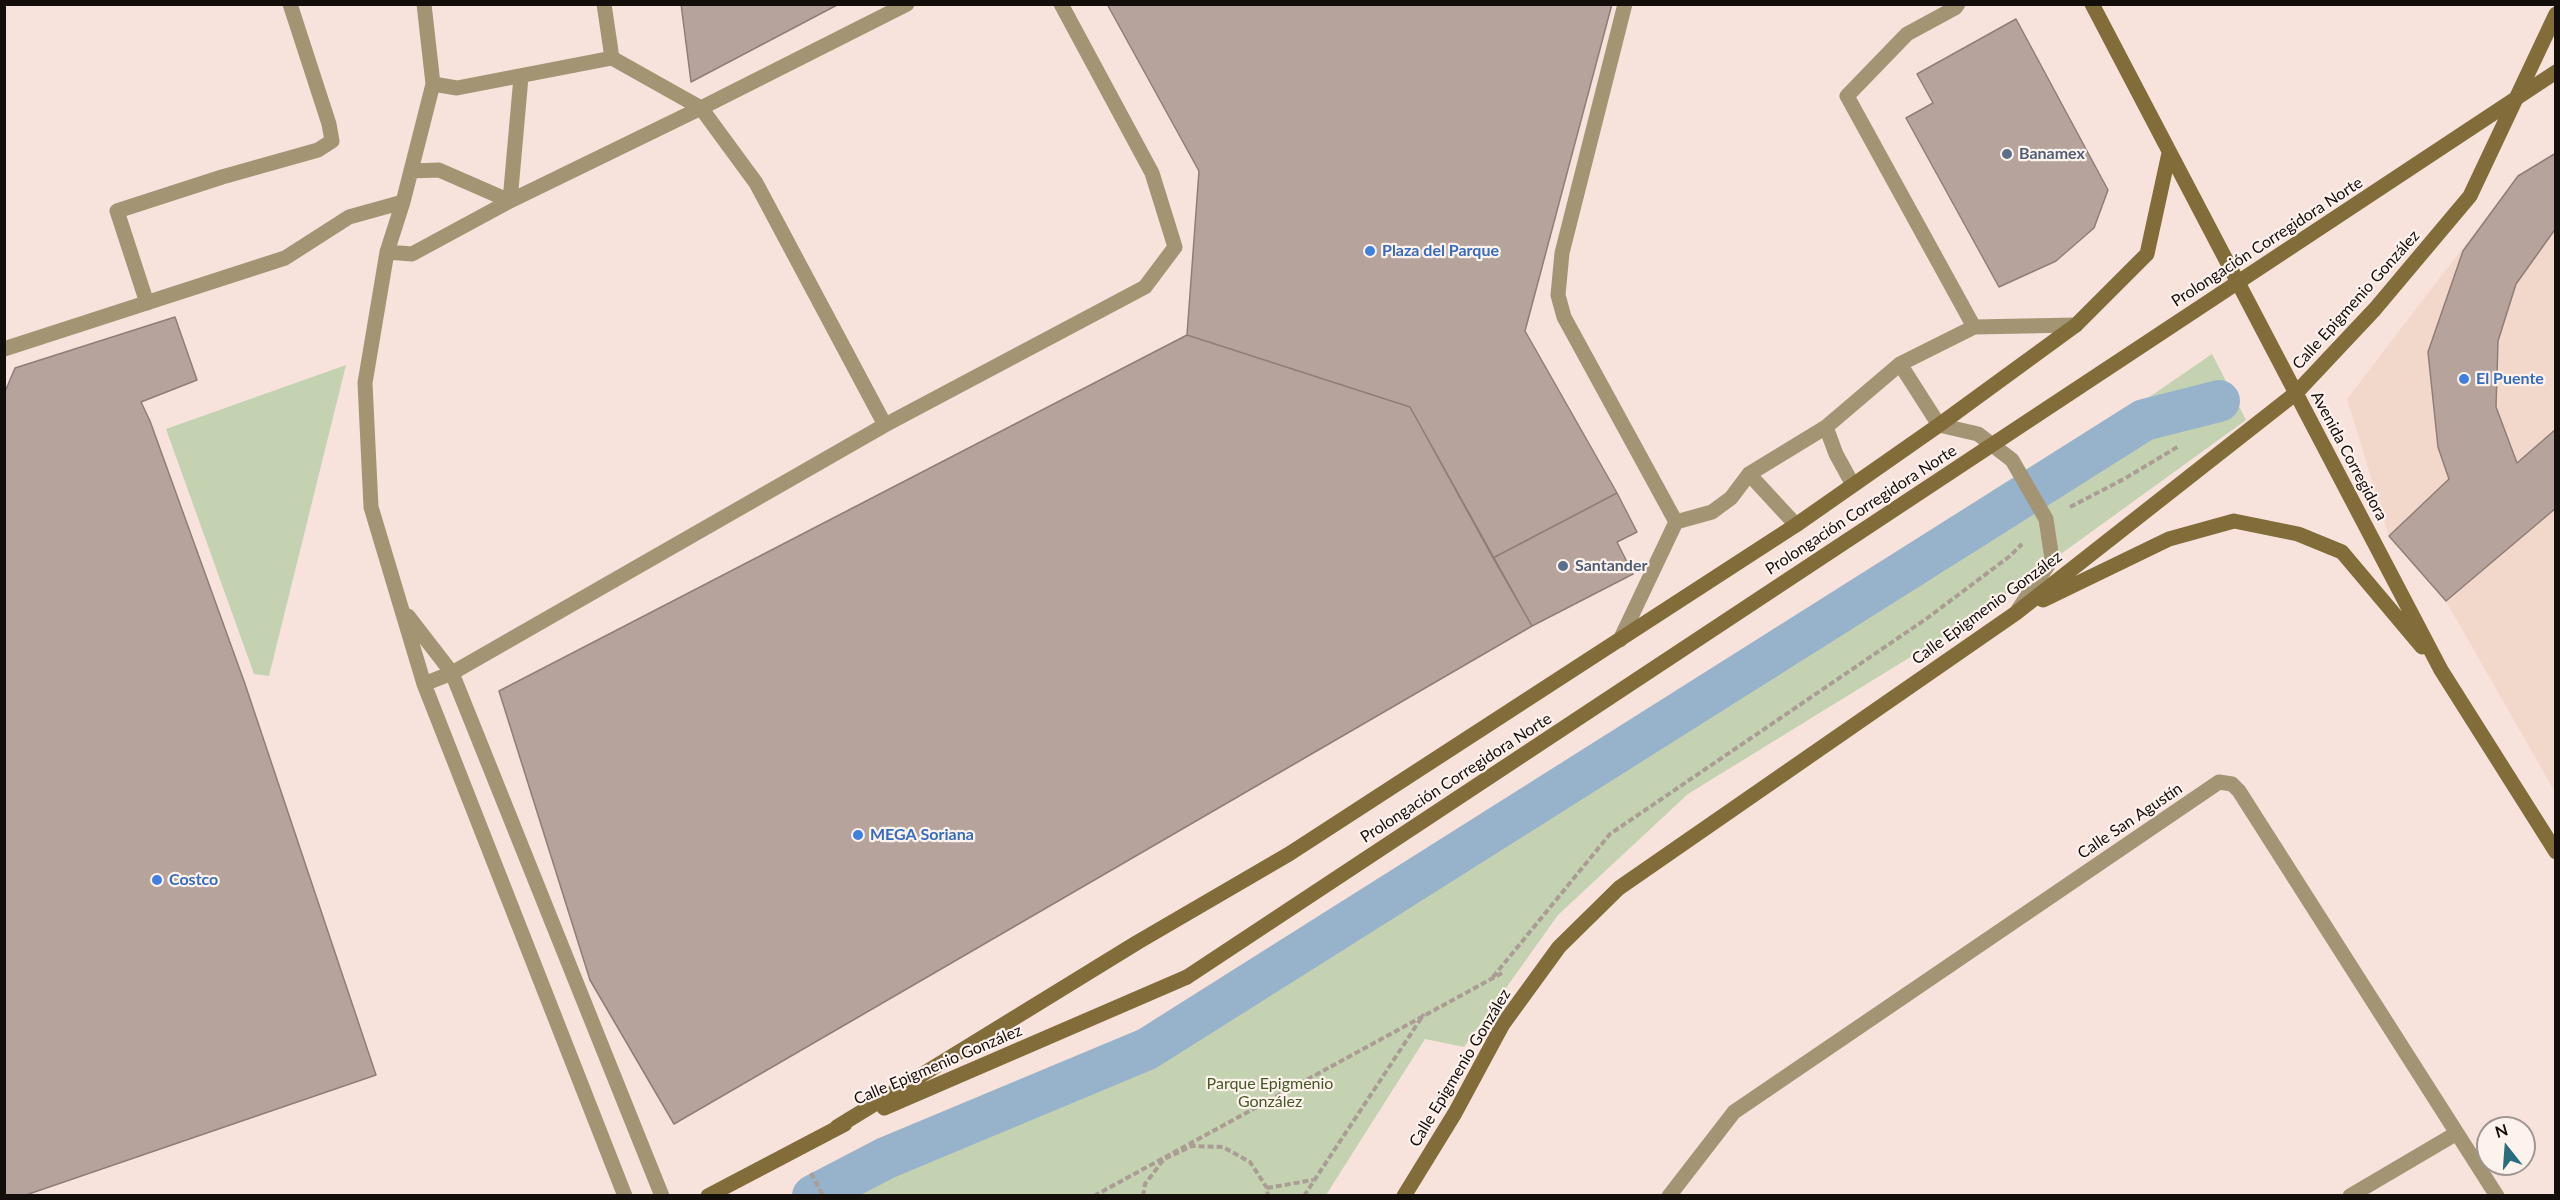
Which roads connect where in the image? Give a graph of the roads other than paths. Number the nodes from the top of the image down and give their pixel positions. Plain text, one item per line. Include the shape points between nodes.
1 (290, 4) edge
2 (424, 4) edge
3 (604, 4) edge
4 (907, 4) edge
5 (1061, 4) edge
6 (1625, 4) edge
7 (1958, 4) edge
8 (2092, 4) edge
9 (2556, 14) edge
10 (612, 58) junction
11 (2556, 72) edge
12 (521, 76) junction
13 (434, 84) junction
14 (701, 108) junction
15 (2169, 153) junction
16 (411, 171) junction
17 (510, 201) junction
18 (403, 202) junction
19 (387, 252) junction
20 (147, 303) junction
21 (2076, 324) junction
22 (1974, 327) junction
23 (4, 349) edge
24 (1900, 364) junction
25 (2296, 393) junction
26 (885, 425) junction
27 (1940, 425) junction
28 (1826, 427) junction
29 (1749, 474) junction
30 (1853, 485) junction
31 (1676, 522) junction
32 (1796, 525) junction
33 (403, 608) junction
34 (2016, 613) junction
35 (1620, 640) junction
36 (2441, 670) junction
37 (452, 673) junction
38 (424, 684) junction
39 (2556, 852) edge
40 (1187, 977) joint
41 (837, 1127) junction
42 (2457, 1133) junction
43 (625, 1196) edge
44 (662, 1196) edge
45 (708, 1196) edge
46 (1404, 1196) edge
47 (1669, 1196) edge
48 (2350, 1196) edge
49 (2497, 1196) edge

1 - 20 street via 332,141 318,150 117,211
2 - 13 street
3 - 10 street
4 - 14 street
5 - 26 street via 1152,173 1175,247 1144,287
6 - 31 street via 1562,253 1558,296 1564,317
7 - 22 street via 1907,34 1847,96
8 - 15 main road, Avenida Corregidora
9 - 25 main road, Calle Epigmenio González via 2470,196 2375,309
10 - 12 street
10 - 14 street
11 - 40 main road, Prolongación Corregidora Norte, bridge
12 - 13 street via 458,88
12 - 17 street
13 - 16 street
14 - 17 street
14 - 26 street via 756,183
15 - 21 main road via 2147,254
15 - 25 main road, Avenida Corregidora
16 - 17 street via 439,170
16 - 18 street
17 - 19 street via 412,254
18 - 19 street
18 - 20 street via 349,218 285,258
19 - 33 street via 365,383 368,480 371,507
20 - 23 street
21 - 22 street
21 - 27 main road
22 - 24 street
24 - 27 street
24 - 28 street
25 - 34 main road, Calle Epigmenio González
25 - 36 main road, Avenida Corregidora
26 - 37 street
27 - 30 main road
27 - 34 street via 1978,434 2012,459 2046,519 2052,559
28 - 29 street
28 - 30 street
29 - 31 street via 1731,498 1712,512
29 - 32 street
30 - 32 main road
31 - 35 street
32 - 35 main road
33 - 37 street
33 - 38 street
34 - 36 main road via 2169,539 2234,521 2298,534 2342,552
34 - 46 main road, Calle Epigmenio González via 1619,888 1559,947 1503,1024
35 - 41 main road via 1289,854
36 - 39 main road, Avenida Corregidora
37 - 38 street
37 - 44 street
38 - 43 street
40 - 41 main road, Calle Epigmenio González
41 - 45 main road, Calle Epigmenio González
42 - 47 street, Calle San Agustín via 2239,790 2219,782 1734,1112
42 - 48 street
42 - 49 street, Calle San Agustín

